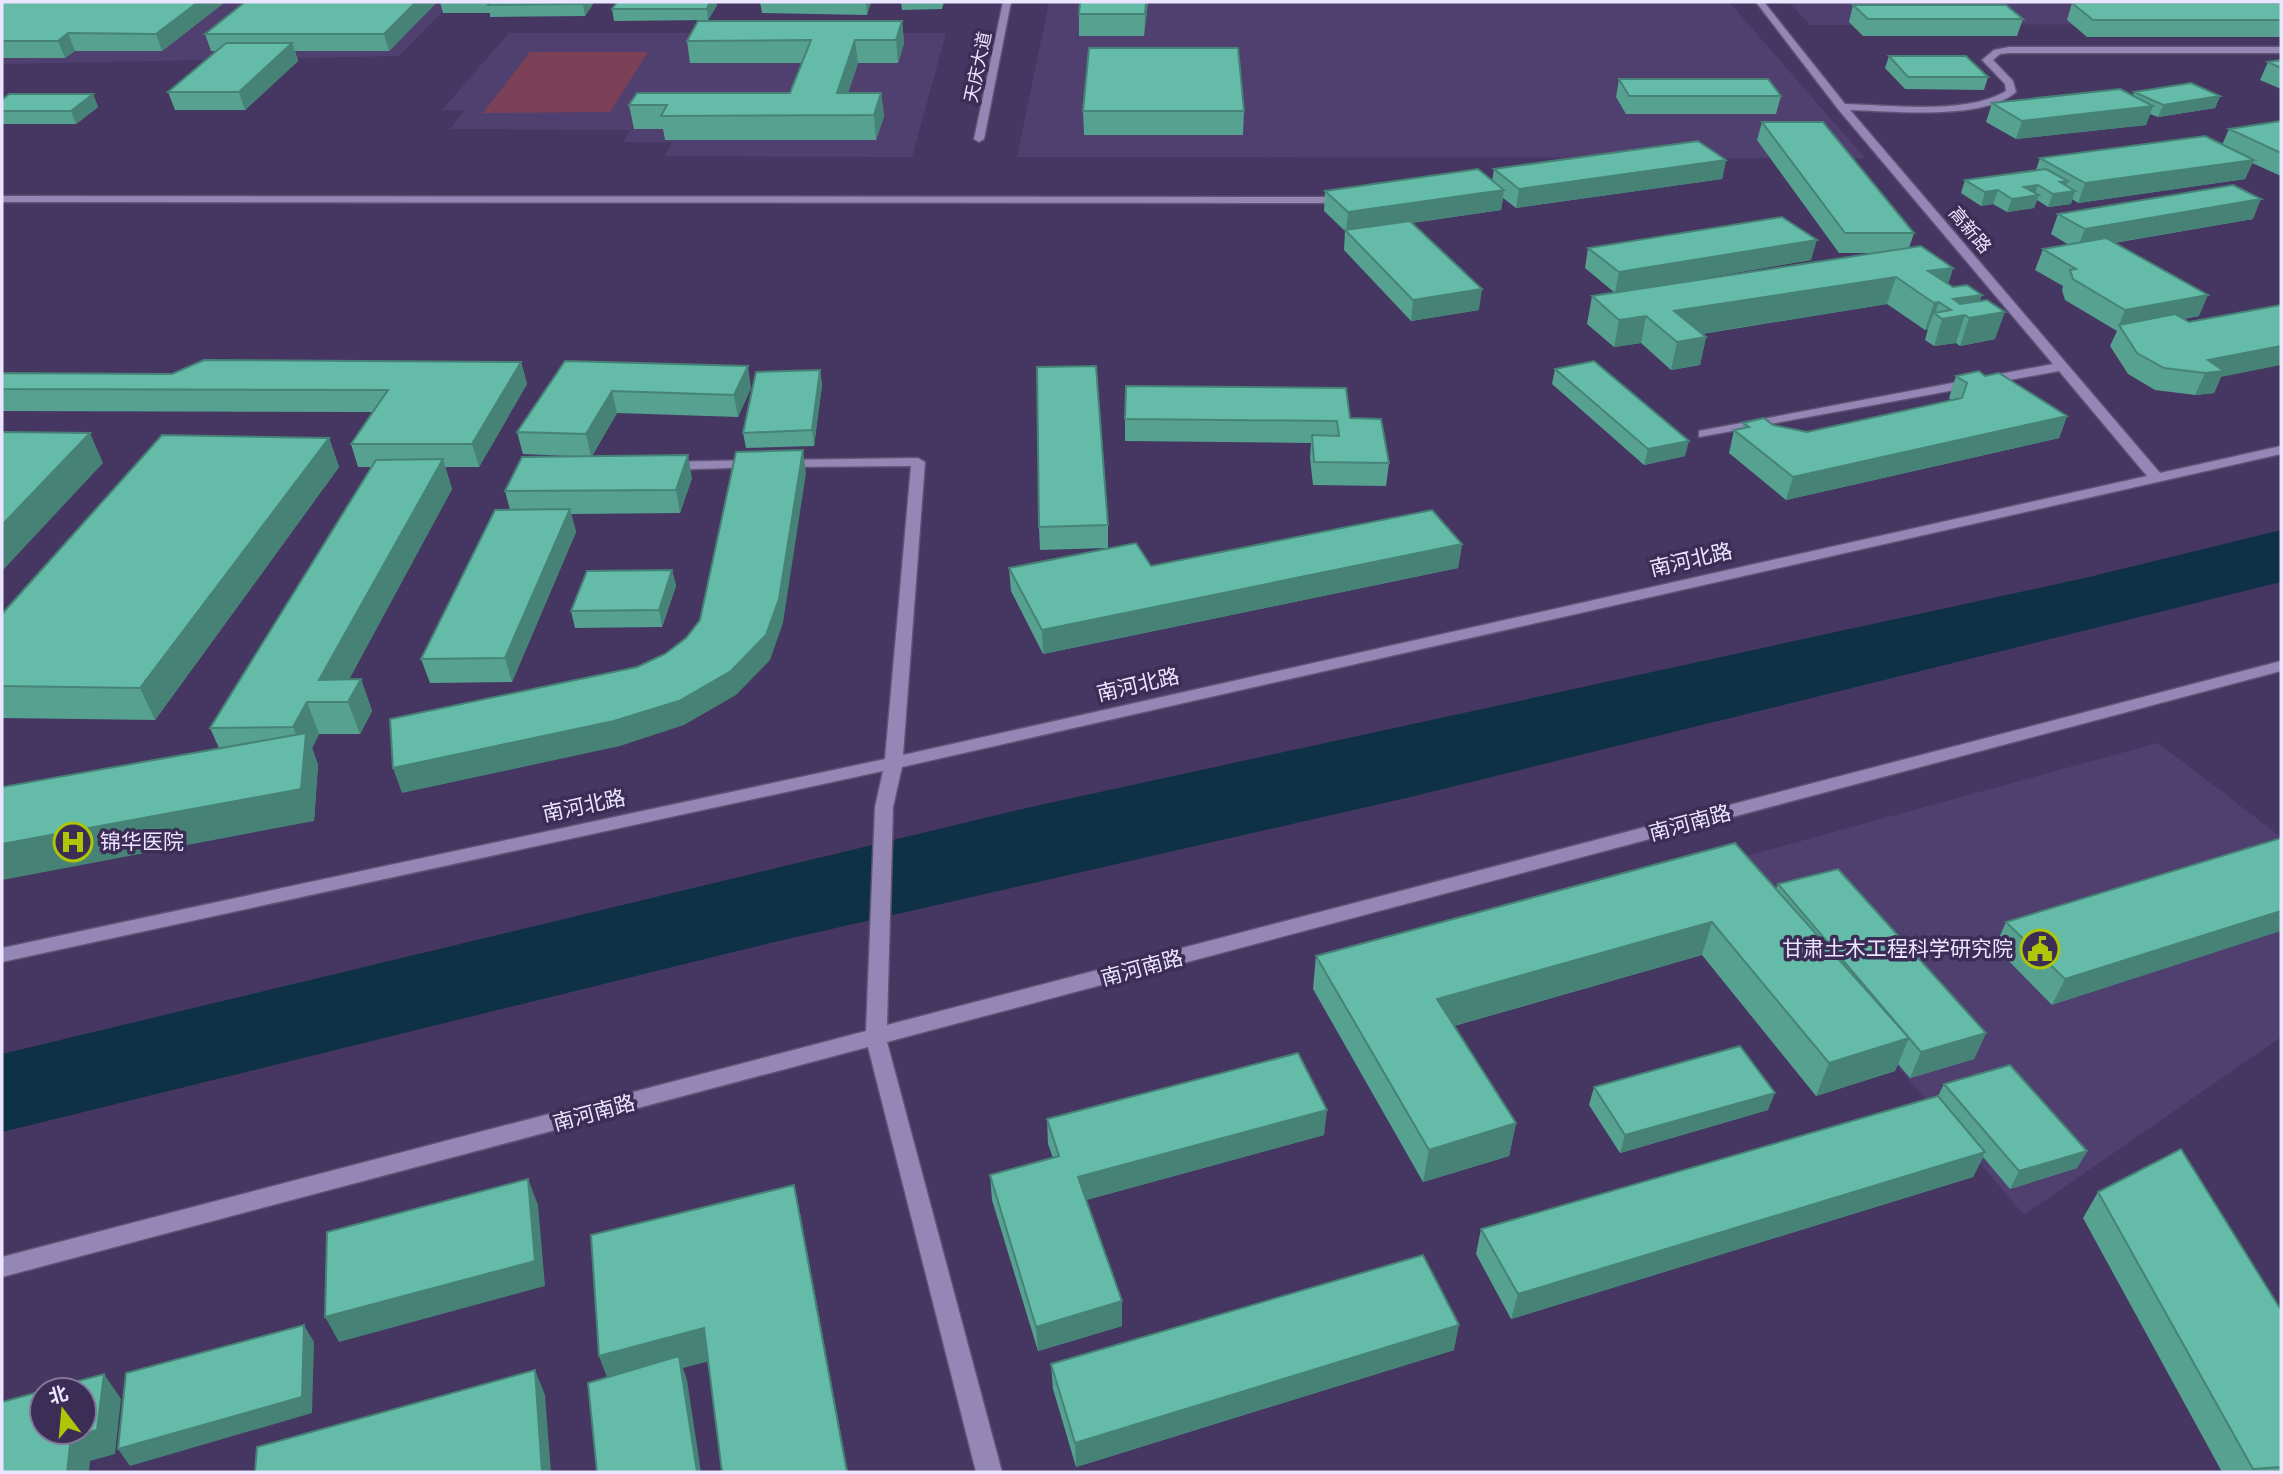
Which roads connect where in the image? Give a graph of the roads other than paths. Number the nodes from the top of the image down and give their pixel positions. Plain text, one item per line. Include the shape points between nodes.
1 (1007, 2) edge
2 (1760, 2) edge
3 (2281, 50) edge
4 (1842, 107) junction
5 (979, 139) dead end
6 (2, 199) edge
7 (1328, 200) dead end
8 (2063, 366) junction
9 (1704, 434) dead end
10 (2281, 450) edge
11 (650, 467) edge
12 (2157, 478) junction
13 (2281, 666) edge
14 (894, 763) junction
15 (2, 954) edge
16 (876, 1039) junction
17 (2, 1267) edge
18 (989, 1472) edge

1 - 5 street, 天庆大道
2 - 4 street, 高新路
3 - 4 street via 2008,50 1987,60 2010,83 2011,92 1997,102 1968,107
4 - 8 street, 高新路
6 - 7 street
8 - 9 street
8 - 12 street, 高新路
10 - 12 street, 南河北路
11 - 14 street via 918,462
12 - 14 street, 南河北路
13 - 16 street, 南河南路
14 - 15 street, 南河北路
14 - 16 street via 884,807
16 - 17 street, 南河南路
16 - 18 street

